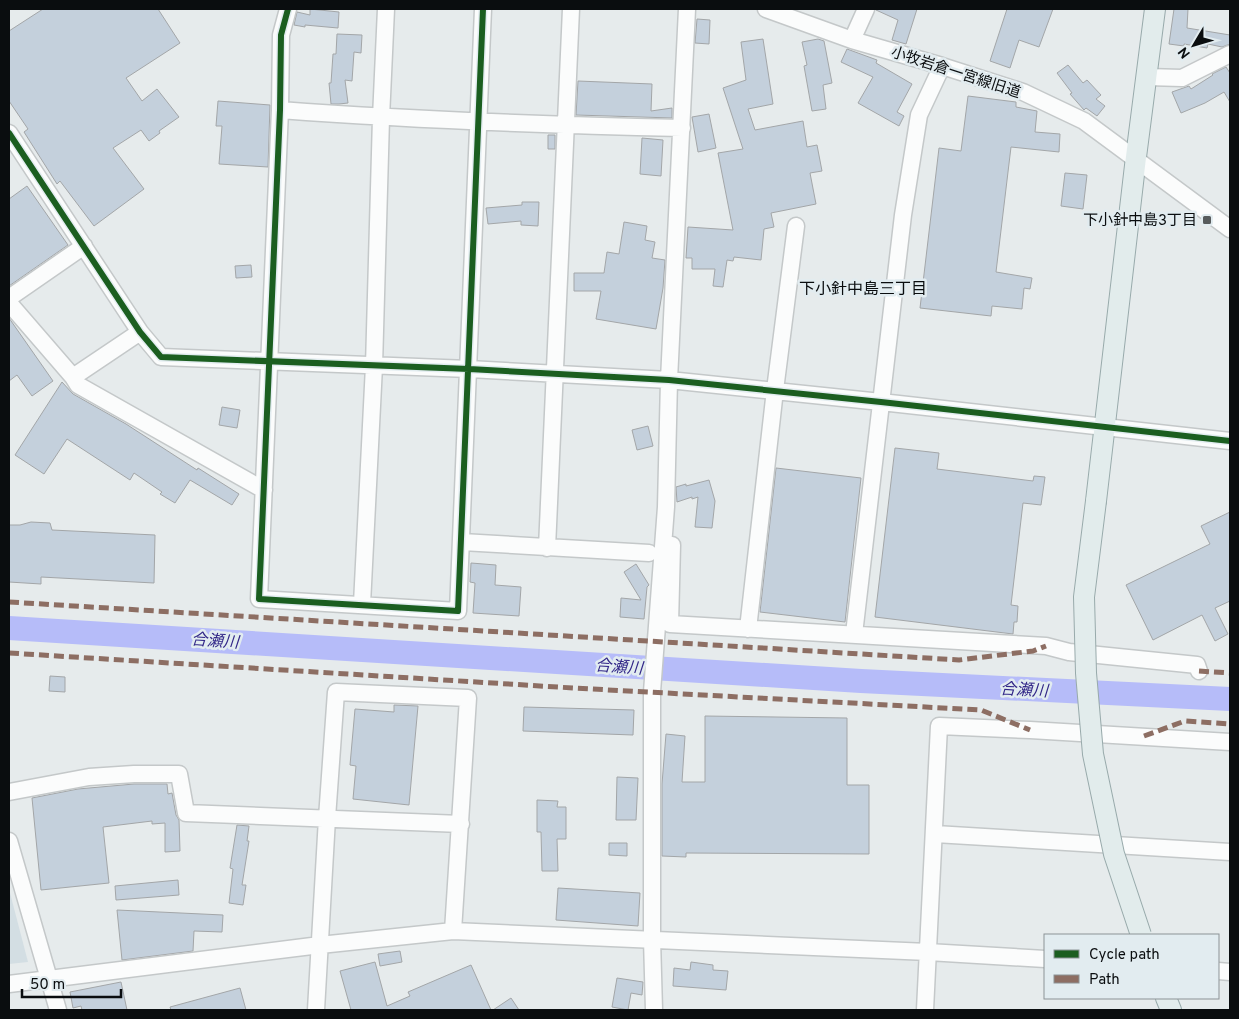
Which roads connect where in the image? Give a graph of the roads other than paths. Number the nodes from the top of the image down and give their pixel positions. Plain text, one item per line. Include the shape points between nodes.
1 (288, 9) edge
2 (386, 9) edge
3 (483, 9) edge
4 (572, 9) edge
5 (687, 9) edge
6 (766, 9) edge
7 (866, 9) edge
8 (1155, 9) edge
9 (852, 40) junction
10 (1230, 54) edge
11 (942, 66) junction
12 (1147, 77) junction
13 (280, 110) junction
14 (381, 118) junction
15 (478, 120) junction
16 (567, 126) junction
17 (682, 128) junction
18 (11, 142) edge
19 (1136, 157) junction
20 (796, 226) dead end
21 (1230, 229) edge
22 (84, 246) junction
23 (9, 298) edge
24 (9, 303) edge
25 (140, 332) junction
26 (270, 362) junction
27 (374, 366) junction
28 (469, 369) junction
29 (555, 375) junction
30 (73, 377) junction
31 (669, 380) junction
32 (775, 390) junction
33 (881, 402) junction
34 (1103, 428) junction
35 (1230, 441) edge
36 (264, 490) junction
37 (666, 507) junction
38 (462, 542) junction
39 (547, 548) junction
40 (649, 553) dead end
41 (362, 604) junction
42 (748, 629) junction
43 (854, 634) junction
44 (1199, 671) dead end
45 (1230, 742) edge
46 (9, 792) edge
47 (327, 818) junction
48 (461, 824) junction
49 (935, 834) junction
50 (9, 841) edge
51 (1230, 852) edge
52 (453, 931) junction
53 (1141, 934) edge
54 (652, 939) junction
55 (320, 945) junction
56 (928, 952) junction
57 (1044, 959) edge
58 (50, 977) junction
59 (9, 984) edge
60 (58, 1010) edge
61 (316, 1010) edge
62 (654, 1010) edge
63 (925, 1010) edge

1 - 13 street via 280,35
2 - 14 street
3 - 15 street
4 - 16 street
5 - 17 street
6 - 9 street, 小牧岩倉一宮線旧道
7 - 9 street
8 - 12 main road
9 - 11 street, 小牧岩倉一宮線旧道
10 - 12 street via 1182,78
11 - 19 street, 小牧岩倉一宮線旧道 via 1023,92 1084,120
11 - 33 street via 919,115 903,215
12 - 19 main road
13 - 14 street
13 - 26 street
14 - 15 street
14 - 27 street
15 - 16 street
15 - 28 street
16 - 17 street
16 - 29 street
17 - 31 street
18 - 22 street
19 - 21 street, 小牧岩倉一宮線旧道
19 - 34 main road
20 - 32 street
22 - 23 street
22 - 25 street
24 - 30 street
25 - 26 street via 161,358
25 - 30 street
26 - 27 street
26 - 36 street
27 - 28 street
27 - 41 street
28 - 29 street
28 - 38 street
29 - 31 street
29 - 39 street
30 - 36 street via 78,385
31 - 32 street
31 - 37 street
32 - 33 street
32 - 42 street
33 - 34 street
33 - 43 street
34 - 35 street
34 - 53 main road, bridge via 1084,597 1086,673 1093,754 1114,854
36 - 41 street via 259,599
37 - 42 street via 673,514 670,624
37 - 54 street via 652,692
38 - 39 street
38 - 41 street via 458,610
39 - 40 street
42 - 43 street
43 - 44 street via 1046,646 1069,652 1197,665
45 - 49 street via 939,726
46 - 47 street via 90,778 179,774 186,814
47 - 48 street
47 - 48 street via 336,692 468,698
47 - 55 street
48 - 52 street
49 - 51 street
49 - 56 street
50 - 58 street
52 - 54 street
52 - 55 street
54 - 56 street
54 - 62 street
55 - 58 street
55 - 61 street
56 - 57 street
56 - 63 street
58 - 59 street
58 - 60 street

